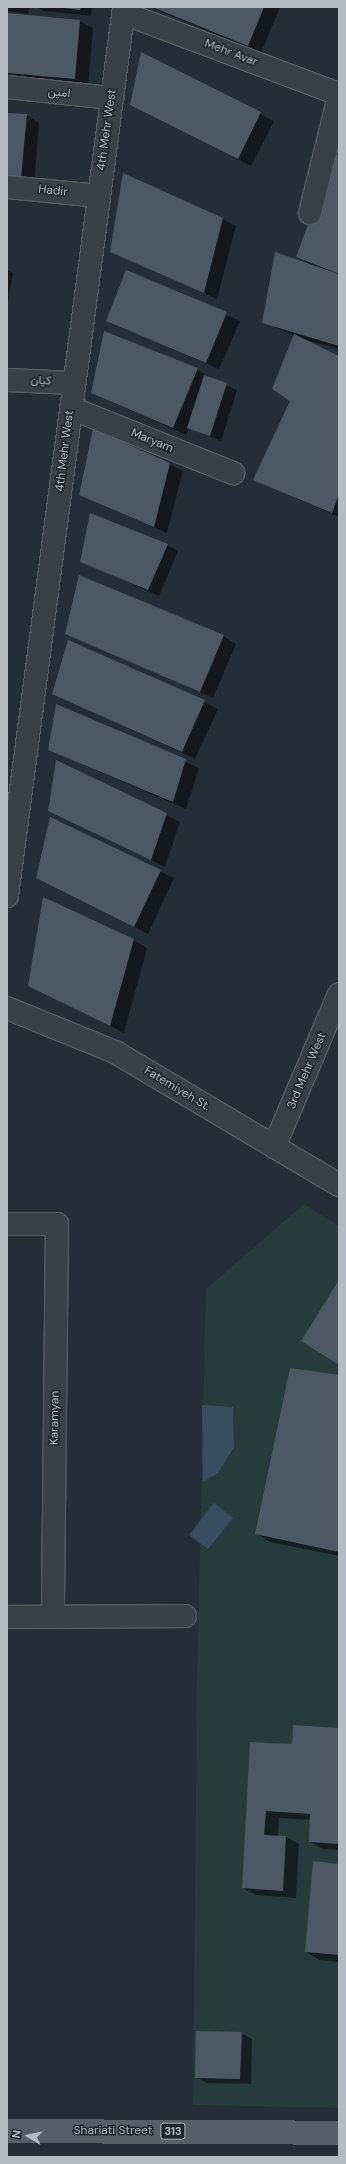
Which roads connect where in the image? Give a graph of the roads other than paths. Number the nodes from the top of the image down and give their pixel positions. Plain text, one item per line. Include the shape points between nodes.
1 (123, 10) edge
2 (7, 87) edge
3 (339, 94) edge
4 (339, 97) edge
5 (112, 98) junction
6 (7, 187) edge
7 (99, 196) junction
8 (310, 212) dead end
9 (7, 380) edge
10 (74, 383) junction
11 (71, 408) junction
12 (233, 473) dead end
13 (7, 896) edge
14 (339, 994) edge
15 (7, 1008) edge
16 (274, 1147) junction
17 (339, 1185) edge
18 (7, 1224) edge
19 (53, 1616) junction
20 (185, 1616) dead end
21 (7, 1617) edge
22 (7, 2131) edge
23 (339, 2132) edge

1 - 3 street, Mehr Avar
1 - 5 street, 4th Mehr West
2 - 5 street, امین
4 - 8 street
5 - 7 street, 4th Mehr West
6 - 7 street, Hadir
7 - 10 street, 4th Mehr West
9 - 10 street, کیان
10 - 11 street, 4th Mehr West
11 - 12 street, Maryam
11 - 13 street, 4th Mehr West
14 - 16 street, 3rd Mehr West
15 - 16 street, Fatemiyeh St. via 115,1052
16 - 17 street, Fatemiyeh St.
18 - 19 street, Karamyan via 58,1224
19 - 20 street
19 - 21 street
22 - 23 main road, Shariati Street / 313

